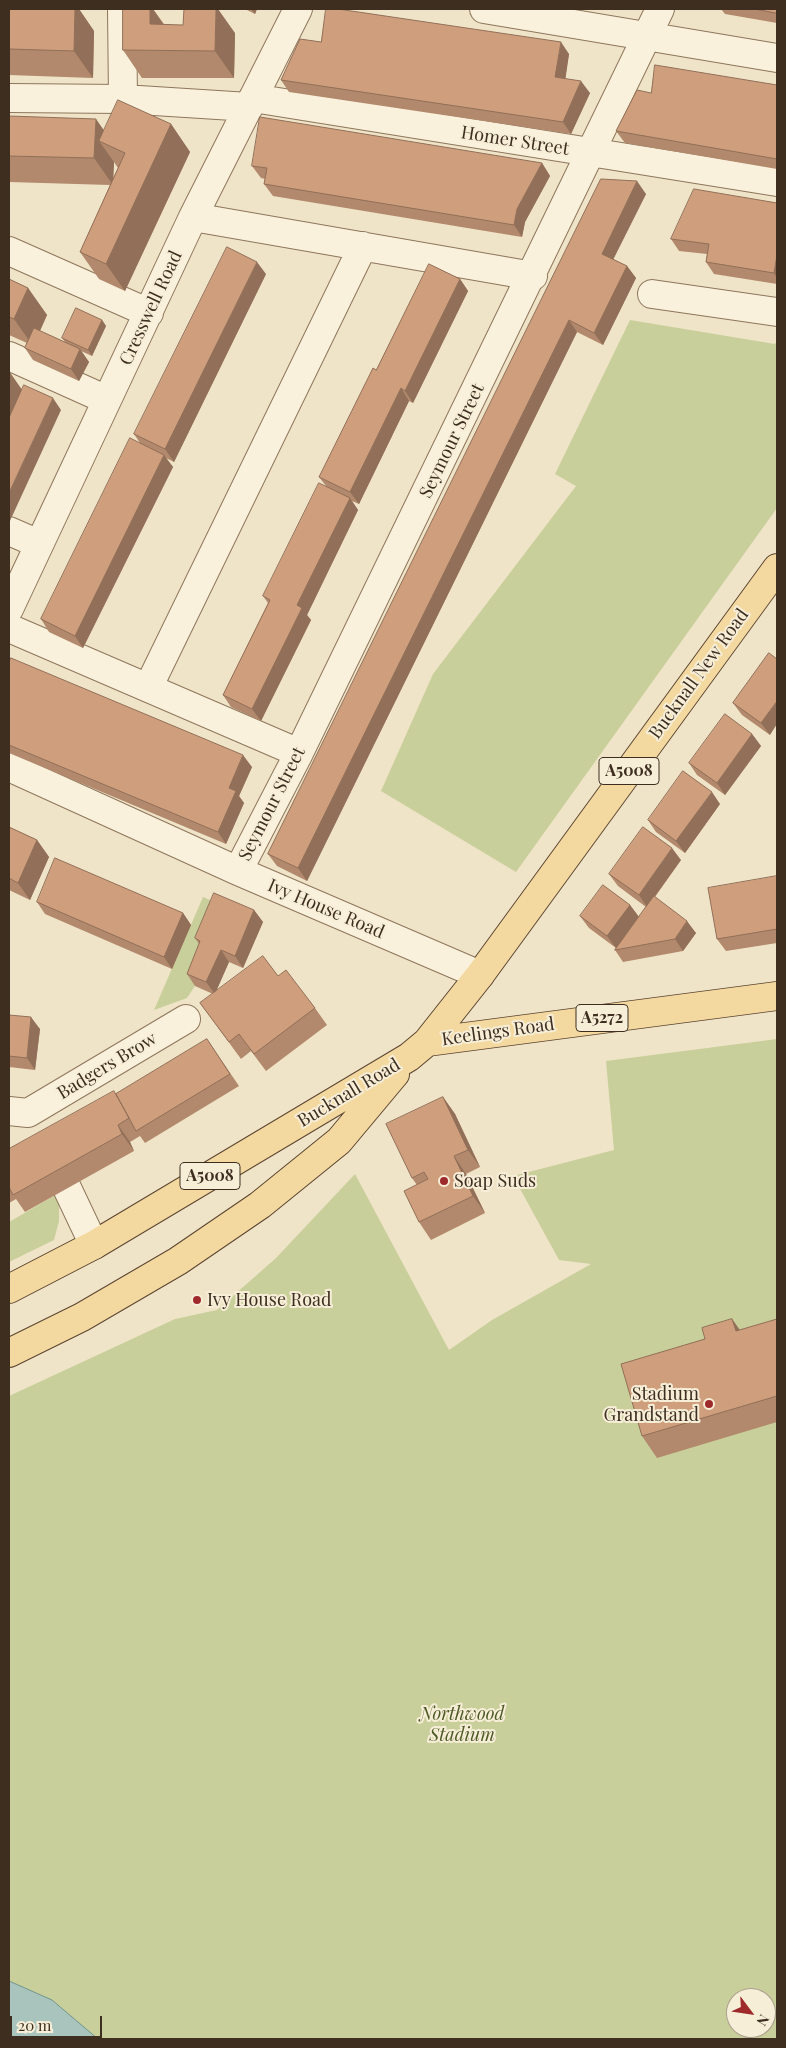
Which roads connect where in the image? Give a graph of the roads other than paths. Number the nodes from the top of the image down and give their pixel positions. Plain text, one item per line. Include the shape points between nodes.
1 (122, 9) edge
2 (298, 9) edge
3 (484, 9) edge
4 (660, 9) edge
5 (647, 36) junction
6 (777, 58) edge
7 (9, 98) edge
8 (123, 99) junction
9 (251, 102) junction
10 (591, 153) junction
11 (777, 182) edge
12 (193, 217) junction
13 (362, 246) junction
14 (9, 251) edge
15 (532, 276) junction
16 (652, 294) dead end
17 (777, 312) edge
18 (149, 313) junction
19 (9, 356) edge
20 (108, 400) junction
21 (9, 531) edge
22 (39, 544) junction
23 (777, 568) edge
24 (9, 609) edge
25 (9, 628) edge
26 (148, 688) junction
27 (299, 753) junction
28 (9, 767) edge
29 (238, 871) junction
30 (480, 974) junction
31 (777, 996) edge
32 (186, 1019) dead end
33 (418, 1050) junction
34 (25, 1120) edge
35 (67, 1188) dead end
36 (94, 1245) junction
37 (9, 1288) edge
38 (9, 1352) edge

1 - 8 street
2 - 9 street, Cresswell Road
3 - 5 street
4 - 5 street, Seymour Street
5 - 6 street
5 - 10 street, Seymour Street
7 - 8 street, Homer Street
8 - 9 street, Homer Street
9 - 10 street, Homer Street
9 - 12 street, Cresswell Road
10 - 11 street, Homer Street
10 - 15 street, Seymour Street
12 - 13 street
12 - 18 street, Cresswell Road
13 - 15 street
13 - 26 street
14 - 18 street
15 - 27 street, Seymour Street
16 - 17 street
18 - 20 street, Cresswell Road
19 - 20 street
20 - 22 street, Cresswell Road
21 - 22 street
22 - 24 street, Cresswell Road
23 - 30 main road, Bucknall New Road / A5008
25 - 26 street
26 - 27 street
27 - 29 street, Seymour Street
28 - 29 street, Ivy House Road
29 - 30 street, Ivy House Road
30 - 33 main road, A5008
31 - 33 main road, Keelings Road / A5272
32 - 34 street, Badgers Brow
33 - 36 main road, Bucknall Road / A5008
33 - 38 main road, Bucknall Road / A5008 via 339,1141 260,1204 138,1285 82,1318
35 - 36 street
36 - 37 main road, Bucknall Road / A5008

